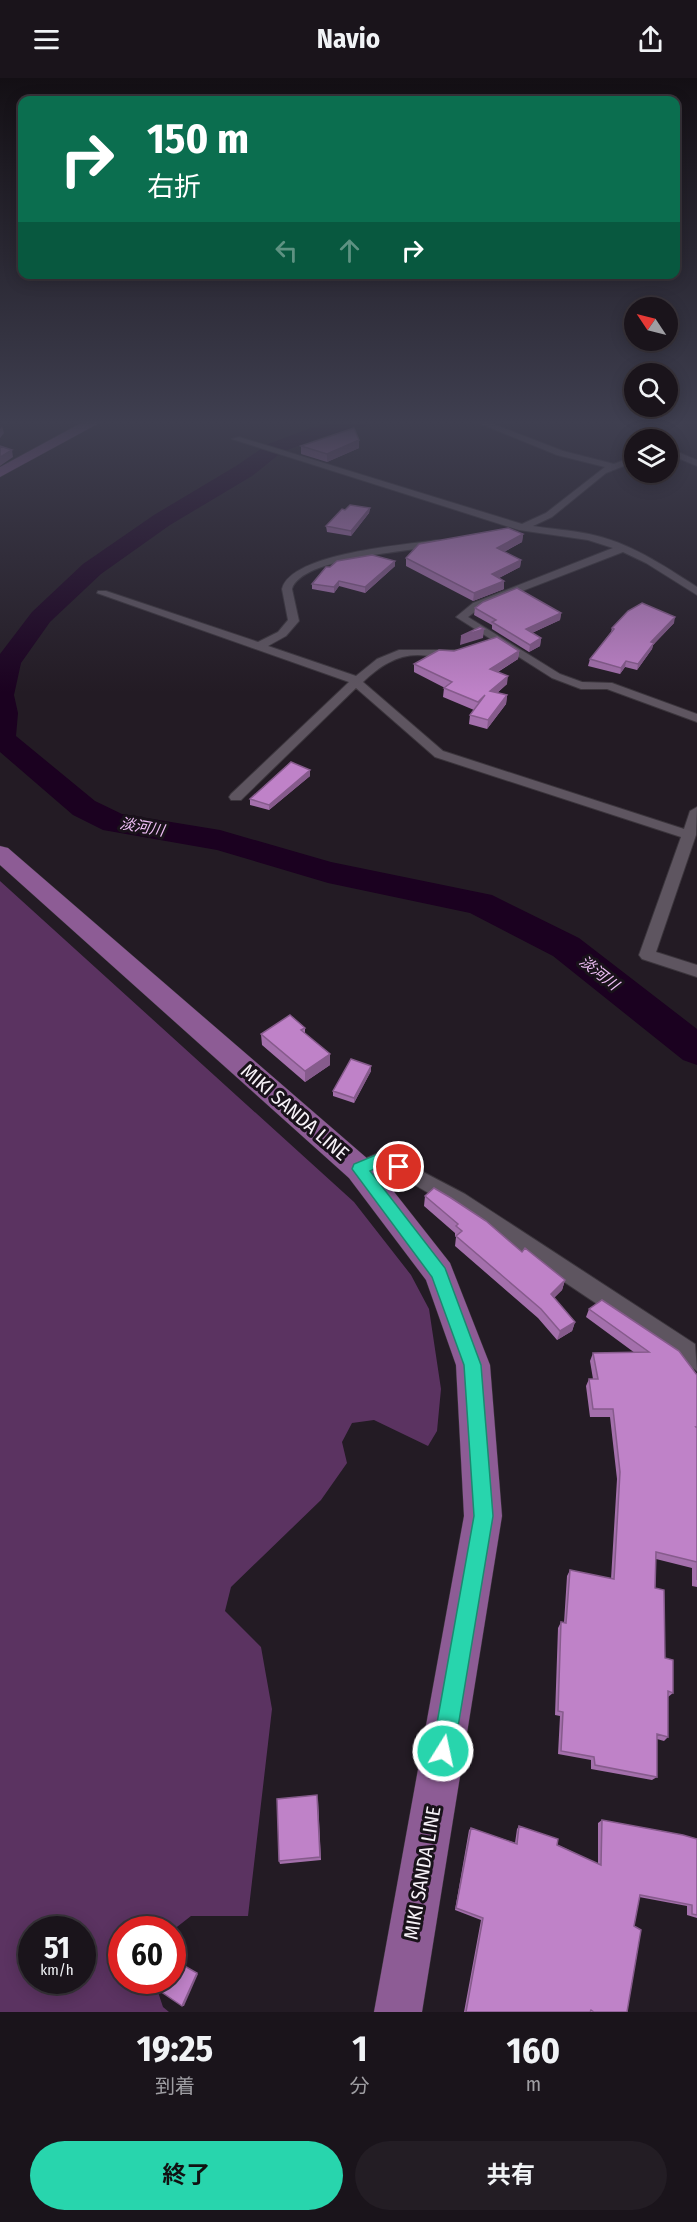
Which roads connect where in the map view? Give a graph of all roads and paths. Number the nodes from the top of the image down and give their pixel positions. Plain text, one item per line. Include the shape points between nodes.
1 (472, 512) edge
2 (553, 512) edge
3 (523, 528) junction
4 (499, 532) edge
5 (453, 540) edge
6 (624, 548) junction
7 (697, 591) edge
8 (102, 593) dead end
9 (486, 643) junction
10 (259, 645) junction
11 (355, 683) junction
12 (697, 718) edge
13 (236, 797) dead end
14 (697, 811) edge
15 (689, 835) junction
16 (0, 853) edge
17 (697, 971) edge
18 (359, 1169) junction
19 (697, 1361) edge
20 (398, 2012) edge

1 - 3 street
2 - 3 street
3 - 4 street
3 - 6 street via 583,536
5 - 10 street via 316,564 286,588 294,621 282,634
6 - 7 street
6 - 9 street via 477,605 461,617
8 - 10 street
9 - 11 street via 453,654 403,652 388,657
9 - 12 street via 581,685 608,686
10 - 11 street via 350,677
11 - 13 street
11 - 15 street via 439,754
14 - 15 street
15 - 17 street via 647,956
16 - 18 main road, MIKI SANDA LINE
18 - 19 street via 383,1158 458,1200 688,1351
18 - 20 main road, MIKI SANDA LINE via 439,1273 469,1355 483,1516

